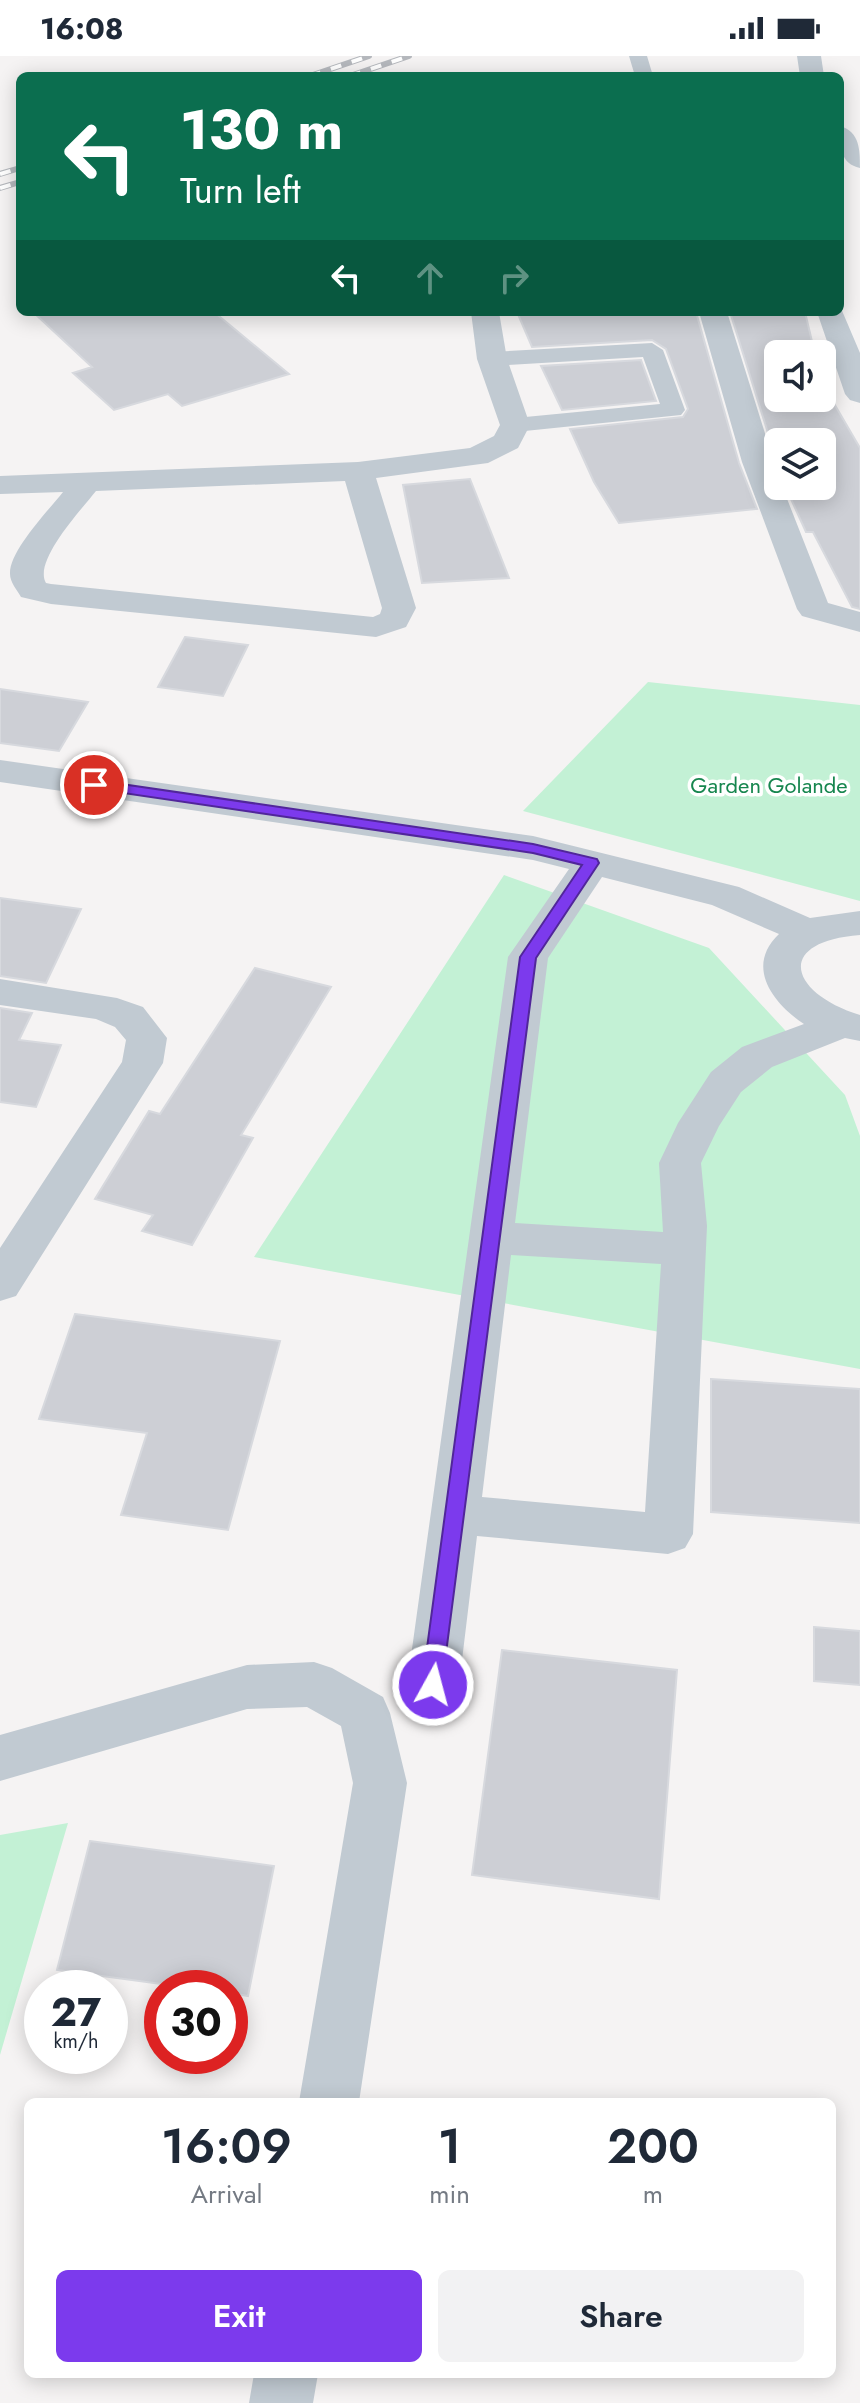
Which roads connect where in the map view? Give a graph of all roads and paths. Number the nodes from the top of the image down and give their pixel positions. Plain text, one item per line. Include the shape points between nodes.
1 (844, 139) edge
2 (860, 160) edge
3 (486, 316) edge
4 (714, 316) edge
5 (832, 316) edge
6 (492, 359) junction
7 (860, 394) edge
8 (515, 425) junction
9 (358, 471) junction
10 (86, 482) junction
11 (0, 485) edge
12 (860, 622) edge
13 (0, 771) edge
14 (592, 863) junction
15 (860, 923) edge
16 (809, 932) junction
17 (0, 992) edge
18 (855, 1029) edge
19 (492, 1238) junction
20 (683, 1249) junction
21 (0, 1284) edge
22 (455, 1514) junction
23 (433, 1685) dead end
24 (0, 1758) edge
25 (330, 2098) edge
26 (285, 2378) edge
27 (281, 2403) edge

1 - 2 street
3 - 6 street
4 - 12 street via 735,401 814,609
5 - 7 street
6 - 8 street
6 - 8 lane via 652,350 673,410
8 - 9 street via 507,442 477,456
9 - 10 street
9 - 10 street via 399,608 394,620 376,627 33,590 26,577 28,560
10 - 11 street
13 - 14 street via 533,848
14 - 16 street via 725,896
14 - 19 street via 528,957
15 - 16 street via 835,923
16 - 18 street via 790,946 781,976 800,1005
17 - 21 street via 103,1007 129,1017 147,1038 142,1063
18 - 20 street via 757,1057 726,1082 680,1163
19 - 20 street
19 - 22 street
20 - 22 street via 668,1534
22 - 23 street
24 - 25 street via 247,1687 314,1684 364,1713 380,1783
26 - 27 street

